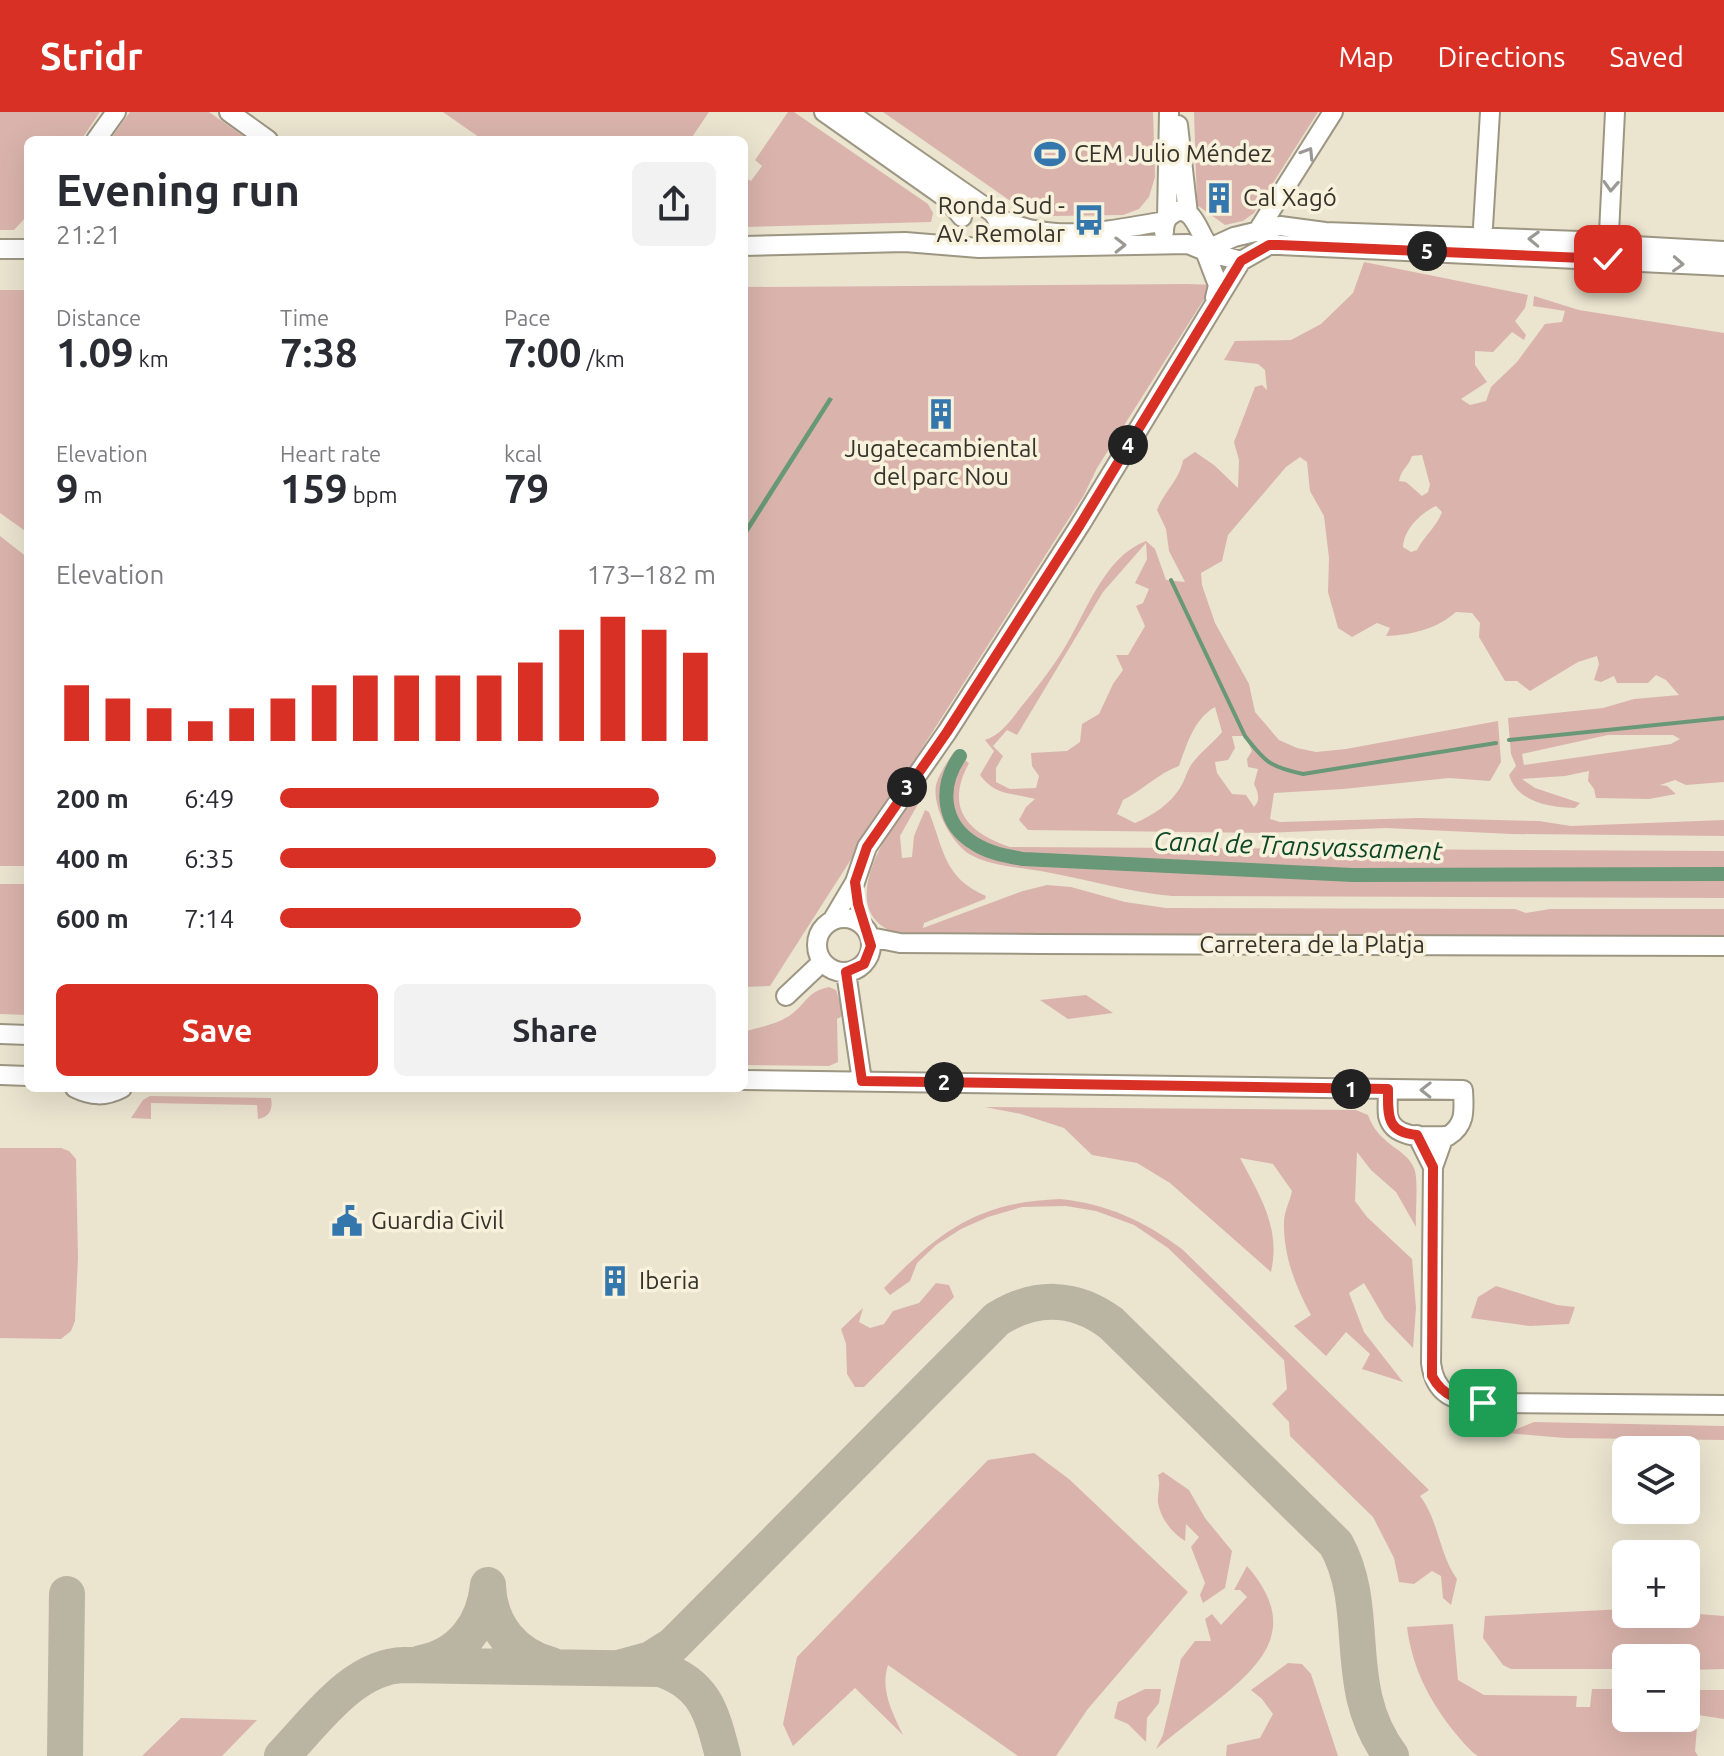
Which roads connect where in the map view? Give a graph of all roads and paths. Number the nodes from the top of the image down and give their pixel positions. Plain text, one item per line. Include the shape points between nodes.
1 (116, 112) edge
2 (229, 112) edge
3 (824, 112) edge
4 (848, 112) edge
5 (1169, 112) edge
6 (1176, 112) edge
7 (1333, 112) edge
8 (1490, 112) edge
9 (1615, 112) edge
10 (99, 136) edge
11 (262, 136) edge
12 (992, 214) junction
13 (961, 220) junction
14 (1166, 220) junction
15 (1483, 227) dead end
16 (1257, 232) junction
17 (1194, 238) junction
18 (905, 242) junction
19 (748, 246) edge
20 (979, 247) junction
21 (1608, 251) junction
22 (1724, 251) edge
23 (1241, 261) junction
24 (1724, 266) edge
25 (1214, 301) junction
26 (855, 882) junction
27 (833, 919) junction
28 (868, 940) junction
29 (1724, 946) edge
30 (822, 962) junction
31 (846, 972) junction
32 (786, 996) dead end
33 (0, 1034) edge
34 (24, 1035) edge
35 (0, 1075) edge
36 (24, 1076) edge
37 (748, 1080) edge
38 (862, 1081) junction
39 (1388, 1089) junction
40 (83, 1092) edge
41 (113, 1092) edge
42 (1417, 1135) junction
43 (1444, 1136) junction
44 (1433, 1167) junction
45 (1724, 1405) edge

1 - 10 street
2 - 11 street
3 - 13 street via 946,198
4 - 12 street
5 - 14 street
6 - 17 street
16 -> 7 street
8 - 15 street
9 -> 21 street
12 - 13 street via 976,208
12 - 14 street via 1054,232 1131,229
12 - 20 street via 999,234
13 - 18 street via 946,234
13 - 20 street via 963,240
14 - 17 street via 1178,212
14 - 17 street via 1165,236
16 - 17 street
21 -> 16 street via 1280,226
20 -> 17 street
17 - 23 street
17 - 25 street via 1218,285
18 - 19 street
18 - 20 street
21 - 22 street via 1634,246
21 - 23 street via 1269,245
21 -> 24 street
23 - 25 street
25 - 26 street via 1080,525 867,847
26 - 27 street
26 - 28 street
27 - 28 street via 851,918
27 - 30 street via 817,937
28 - 29 street, Carretera de la Platja
28 - 31 street via 856,969
30 - 31 street
30 - 32 street
31 - 38 street
33 - 34 street
35 - 36 street
37 - 38 street
38 - 39 street
39 - 42 street via 1392,1125
43 -> 39 street via 1461,1124 1463,1090
40 - 41 street
42 - 43 street
42 - 44 street
43 - 44 street
44 - 45 street via 1431,1363 1439,1389 1483,1403

